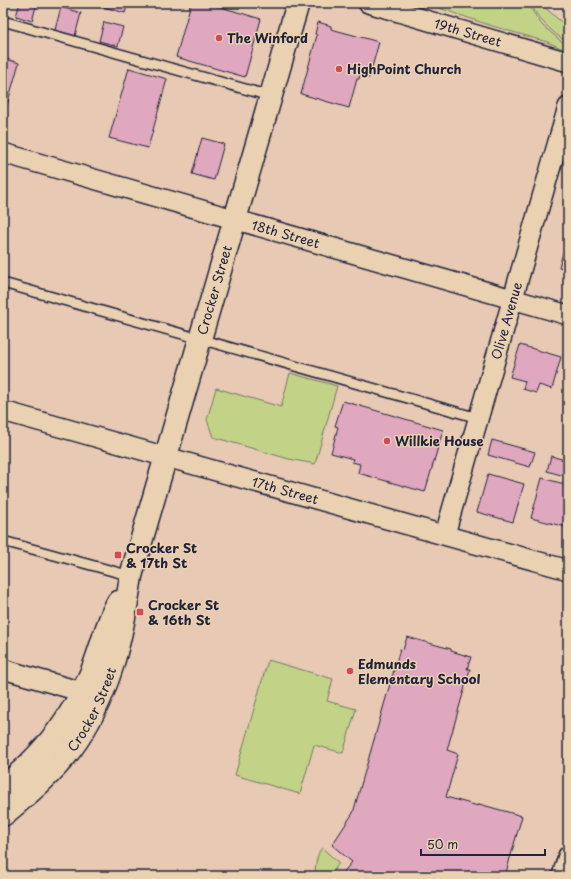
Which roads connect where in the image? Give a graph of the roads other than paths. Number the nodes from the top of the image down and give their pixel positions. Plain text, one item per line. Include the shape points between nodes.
1 (298, 3) edge
2 (368, 3) edge
3 (3, 21) edge
4 (568, 62) edge
5 (270, 96) junction
6 (568, 107) edge
7 (3, 153) edge
8 (235, 219) junction
9 (3, 283) edge
10 (512, 299) junction
11 (568, 315) edge
12 (201, 339) junction
13 (3, 411) edge
14 (478, 418) junction
15 (166, 456) junction
16 (445, 534) junction
17 (3, 542) edge
18 (568, 570) edge
19 (131, 576) junction
20 (3, 669) edge
21 (91, 695) junction
22 (3, 787) edge
23 (3, 815) edge
24 (568, 856) edge
25 (562, 876) edge

1 - 5 street, Crocker Street
2 - 4 street, 19th Street
3 - 5 lane
5 - 8 street, Crocker Street
6 - 10 street, Olive Avenue
7 - 8 street, 18th Street
8 - 10 street, 18th Street
8 - 12 street, Crocker Street
9 - 12 lane
10 - 11 street, 18th Street
10 - 14 street, Olive Avenue
12 - 14 lane
12 - 15 street, Crocker Street
13 - 15 street, 17th Street
14 - 16 street, Olive Avenue
15 - 16 street, 17th Street
15 - 19 street, Crocker Street
16 - 18 street, 17th Street
17 - 19 lane
19 - 21 street, Crocker Street via 121,635
20 - 21 street
21 - 22 street, Crocker Street via 29,765
21 - 23 street, Crocker Street via 82,733 70,750 38,785
24 - 25 street

